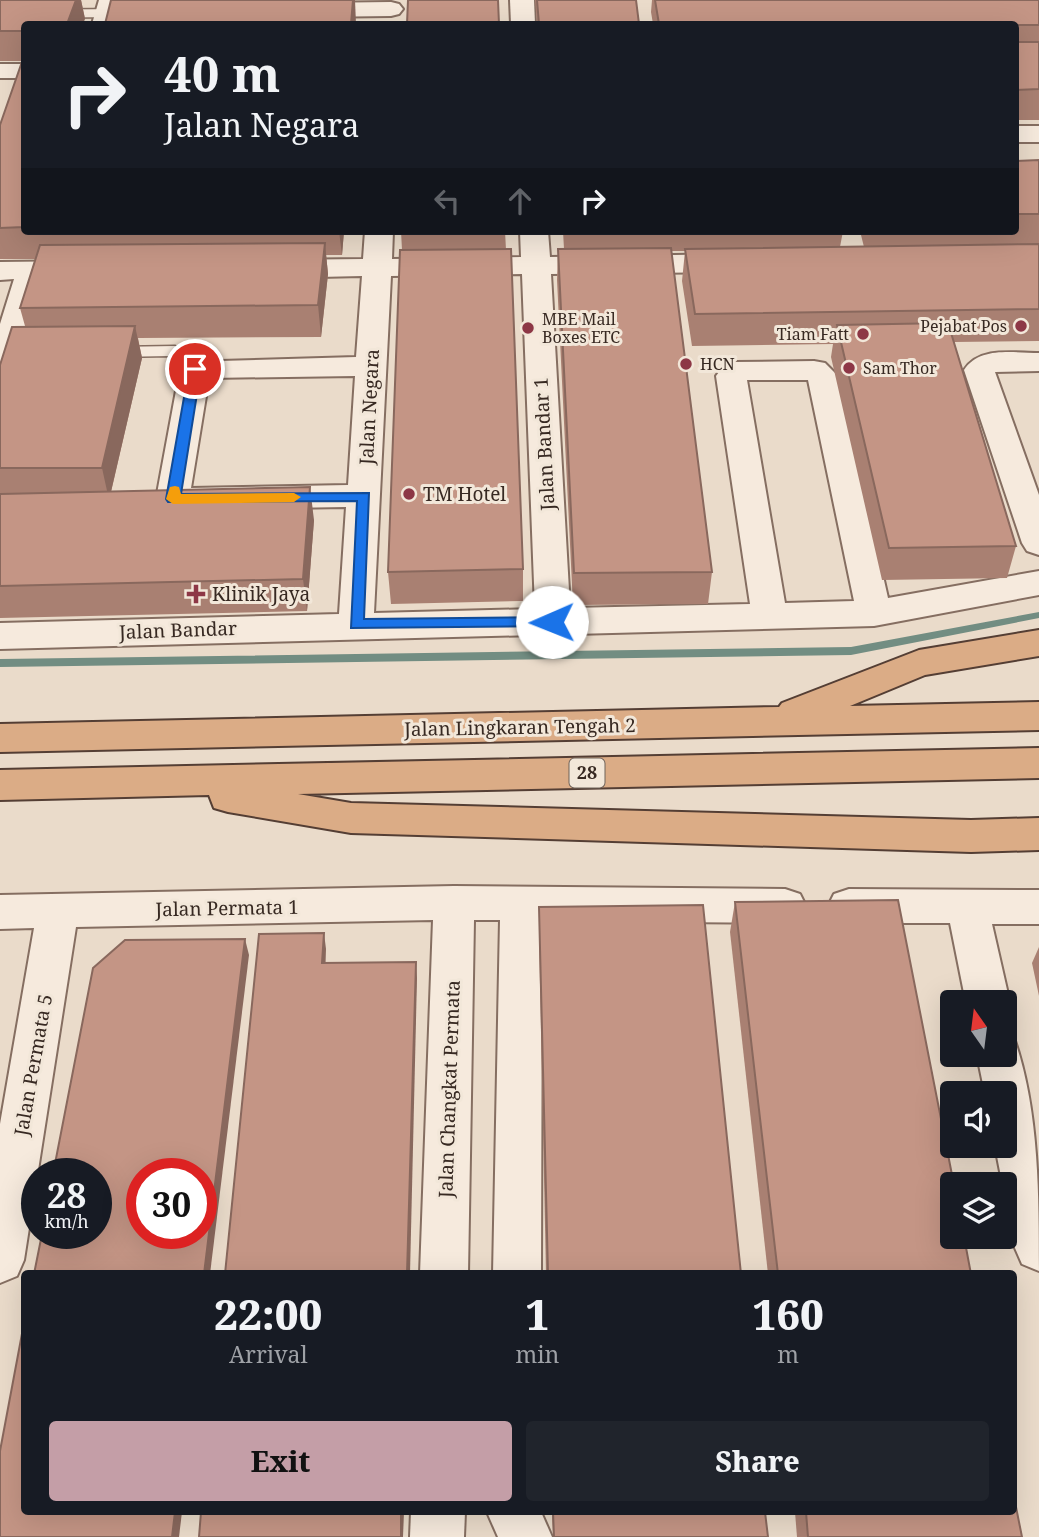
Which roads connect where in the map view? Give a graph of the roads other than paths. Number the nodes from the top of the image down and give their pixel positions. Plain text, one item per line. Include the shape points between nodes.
1 (522, 0) edge
2 (222, 8) edge
3 (391, 11) edge
4 (108, 13) edge
5 (134, 13) edge
6 (0, 14) edge
7 (523, 21) edge
8 (0, 71) edge
9 (21, 71) edge
10 (1019, 134) edge
11 (1039, 134) edge
12 (379, 235) edge
13 (534, 235) edge
14 (759, 262) edge
15 (536, 266) junction
16 (376, 268) junction
17 (252, 269) edge
18 (114, 270) edge
19 (0, 271) edge
20 (31, 271) junction
21 (90, 352) edge
22 (6, 360) edge
23 (1039, 362) edge
24 (371, 366) junction
25 (195, 369) junction
26 (364, 496) junction
27 (1039, 542) edge
28 (1039, 583) edge
29 (874, 612) junction
30 (769, 615) junction
31 (552, 622) junction
32 (356, 624) junction
33 (0, 636) edge
34 (1039, 642) edge
35 (1039, 716) edge
36 (774, 721) junction
37 (0, 738) edge
38 (1039, 763) edge
39 (134, 782) junction
40 (0, 785) edge
41 (1039, 834) edge
42 (454, 903) junction
43 (521, 906) junction
44 (967, 906) junction
45 (1039, 907) edge
46 (0, 912) edge
47 (58, 912) junction
48 (985, 990) edge
49 (1002, 1068) edge
50 (1039, 1248) edge
51 (0, 1260) edge
52 (444, 1270) edge
53 (517, 1270) edge
54 (438, 1515) edge
55 (515, 1515) edge
56 (437, 1537) edge
57 (526, 1537) edge

1 - 7 street
2 - 3 street
4 - 5 lane
4 - 6 lane
8 - 9 street
10 - 11 street
12 - 16 street, Jalan Negara
13 - 15 street, Jalan Bandar 1
14 - 15 street
15 - 16 street
15 - 31 street, Jalan Bandar 1
16 - 17 street
16 - 24 street, Jalan Negara
18 - 20 street
19 - 20 street
20 - 22 street
21 - 25 lane via 174,351
23 - 27 street via 986,363 979,370
24 - 25 street
24 - 26 street, Jalan Negara
25 - 26 street via 166,499
26 - 32 street, Jalan Negara
28 - 29 street, Jalan Bandar
29 - 30 street, Jalan Bandar
29 - 30 street via 823,376 814,370 736,371 731,376
30 - 31 street, Jalan Bandar
31 - 32 street, Jalan Bandar
32 - 33 street, Jalan Bandar
34 - 36 highway via 919,663
35 - 36 highway, Jalan Lingkaran Tengah 2
36 - 37 highway, Jalan Lingkaran Tengah 2
38 - 39 highway, 28
39 - 40 highway, 28
39 - 41 highway via 351,818 971,836
42 - 43 street, Jalan Permata 1
42 - 47 street, Jalan Permata 1
42 - 52 street, Jalan Changkat Permata
43 - 44 street, Jalan Permata 1
43 - 53 street
44 - 45 street, Jalan Permata 1
44 - 48 street
46 - 47 street, Jalan Permata 1
47 - 51 street, Jalan Permata 5
49 - 50 street
54 - 56 street
55 - 57 street

